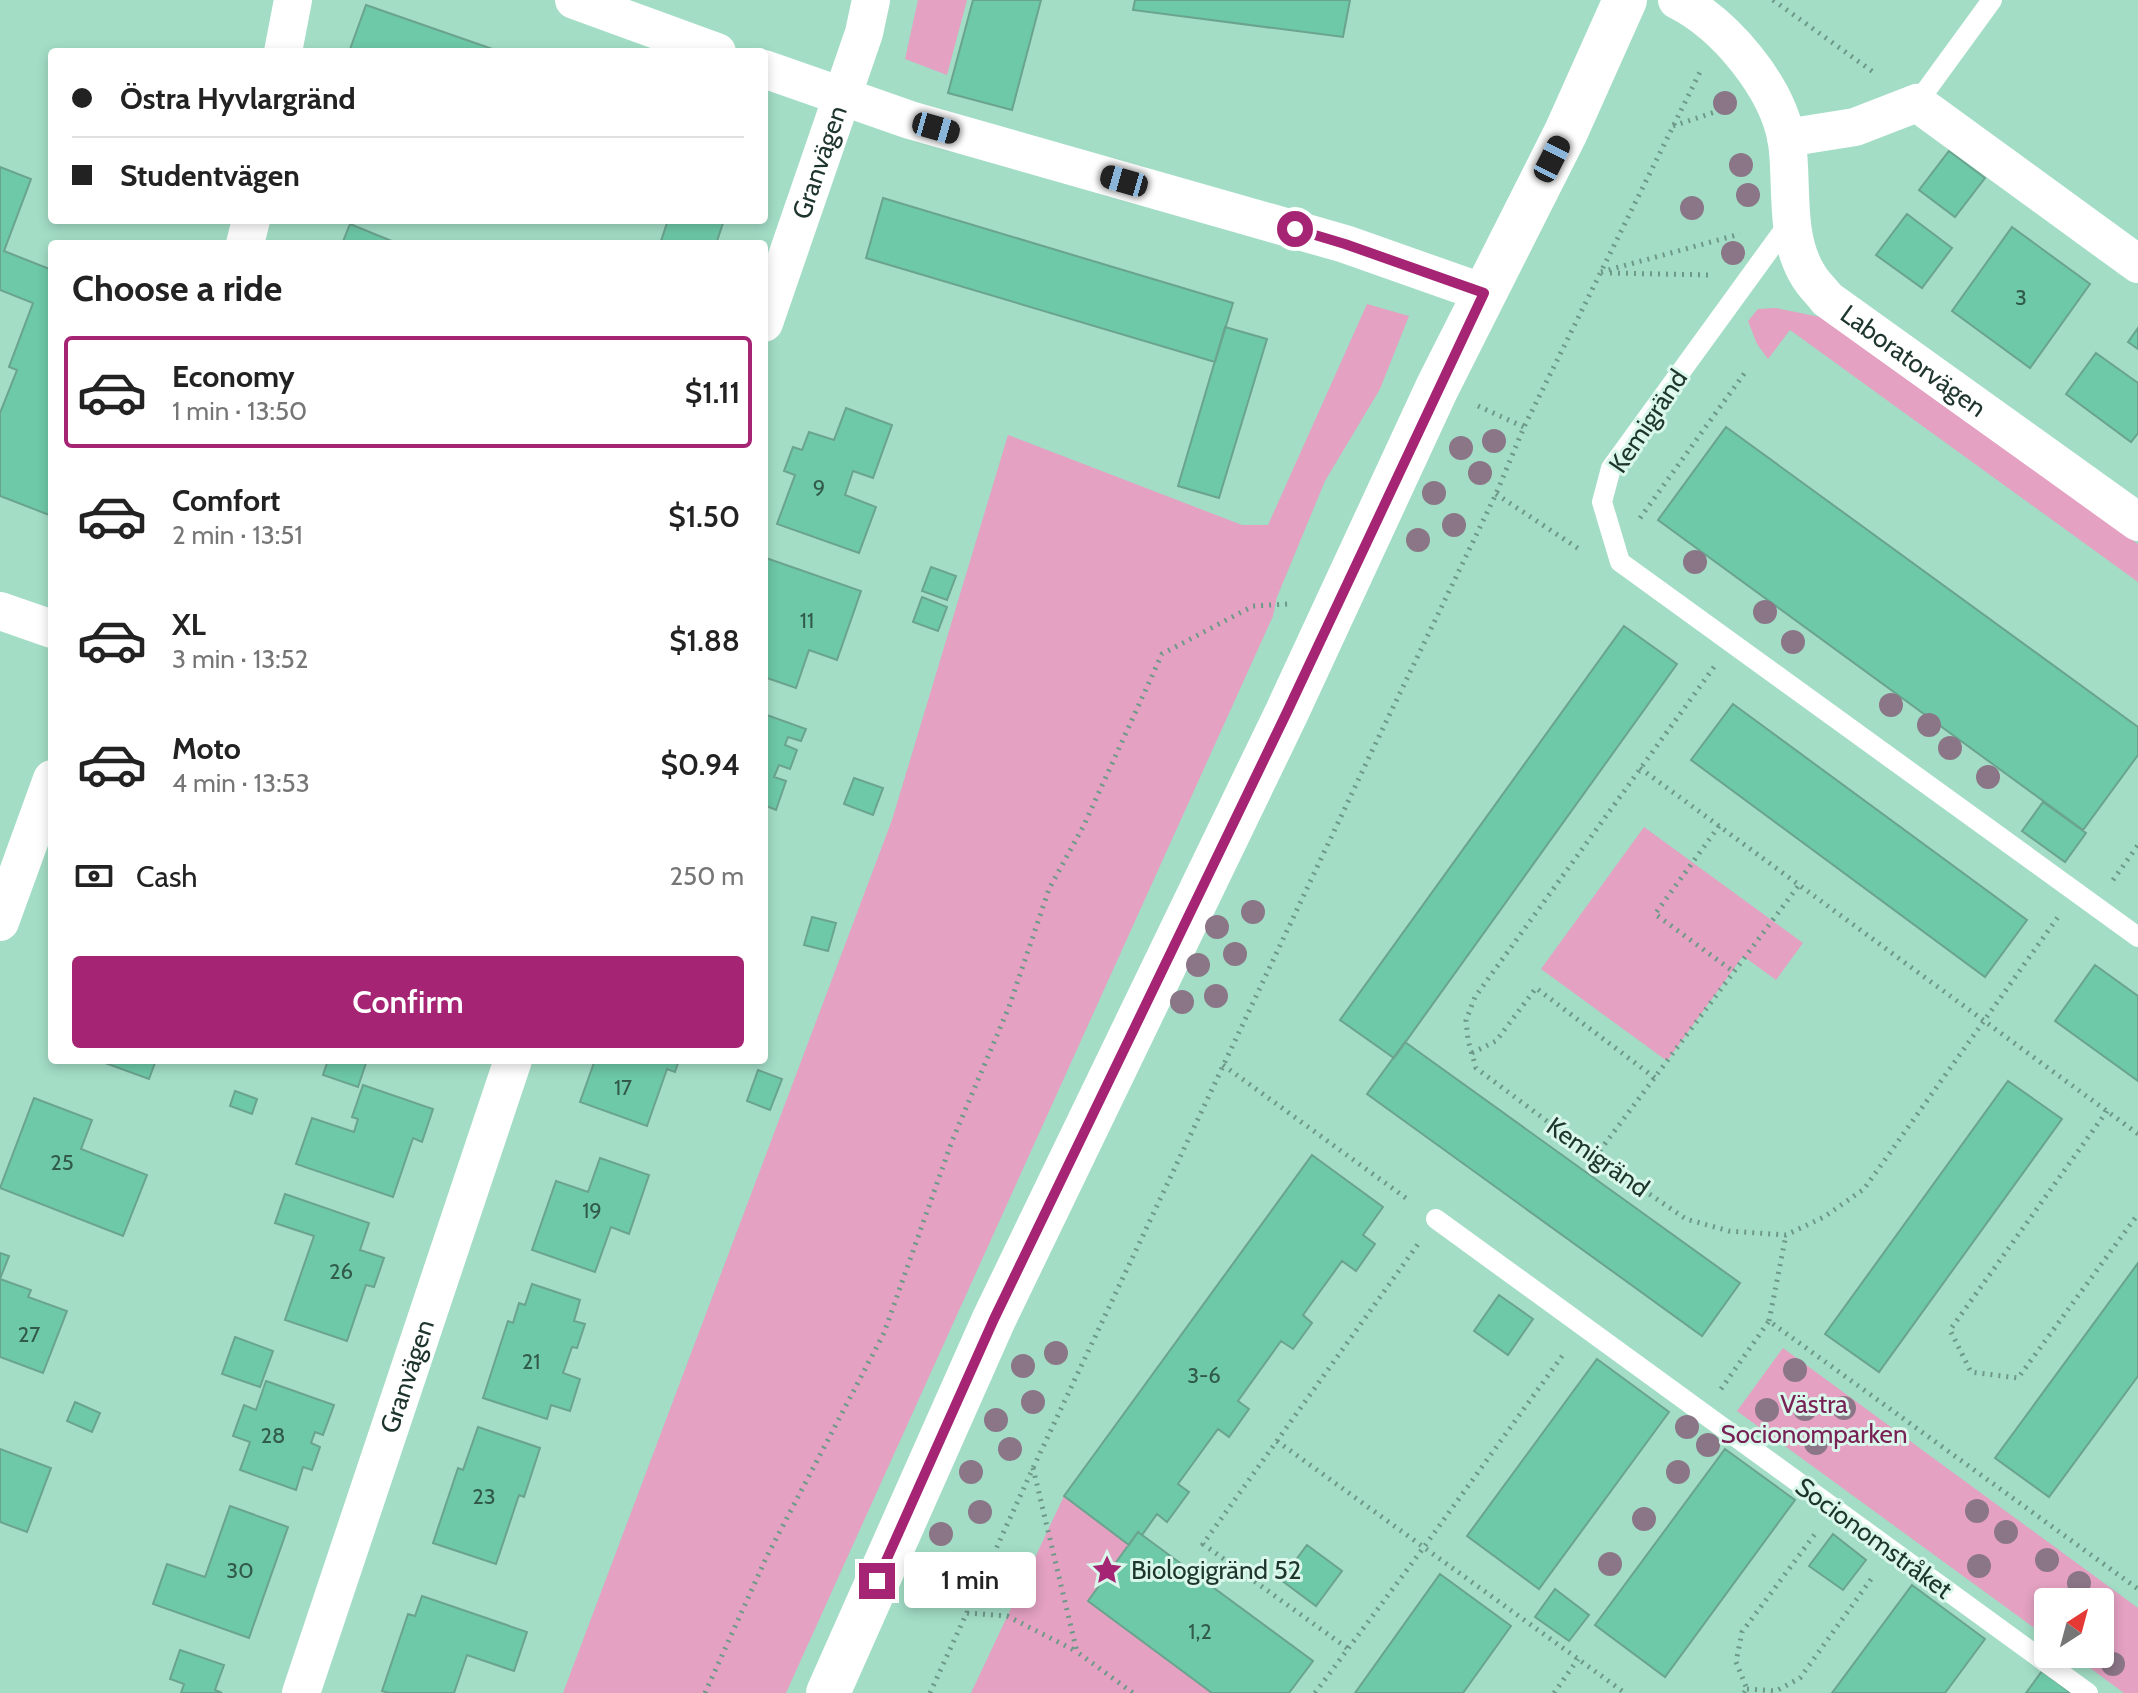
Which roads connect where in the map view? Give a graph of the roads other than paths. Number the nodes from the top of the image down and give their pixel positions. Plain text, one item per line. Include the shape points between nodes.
1 (293, 0) edge
2 (574, 0) edge
3 (871, 0) edge
4 (1625, 0) edge
5 (1677, 0) edge
6 (1992, 0) edge
7 (284, 48) edge
8 (706, 48) edge
9 (768, 70) edge
10 (842, 98) junction
11 (1917, 103) junction
12 (1786, 138) junction
13 (1791, 219) junction
14 (2138, 264) edge
15 (1484, 293) junction
16 (768, 311) edge
17 (2138, 522) edge
18 (0, 611) edge
19 (48, 628) edge
20 (48, 790) edge
21 (0, 922) edge
22 (2138, 937) edge
23 (512, 1064) edge
24 (1436, 1219) road end
25 (301, 1693) edge
26 (828, 1693) edge
27 (2088, 1693) edge

1 - 7 street
2 - 8 street
3 - 10 street, Granvägen
4 - 15 street via 1566,132
5 - 12 street, Laboratorvägen via 1721,30 1745,57 1769,93
6 - 11 lane
9 - 10 street
10 - 15 street via 1345,244
10 - 16 street, Granvägen
11 - 12 street via 1855,127
11 - 14 street
12 - 13 street, Laboratorvägen
13 - 17 street, Laboratorvägen via 1807,273 1827,299
13 - 22 lane, Kemigränd via 1611,468 1602,502 1620,562
15 - 26 street via 994,1319
18 - 19 street
20 - 21 street
23 - 25 street, Granvägen
24 - 27 lane, Socionomstråket

